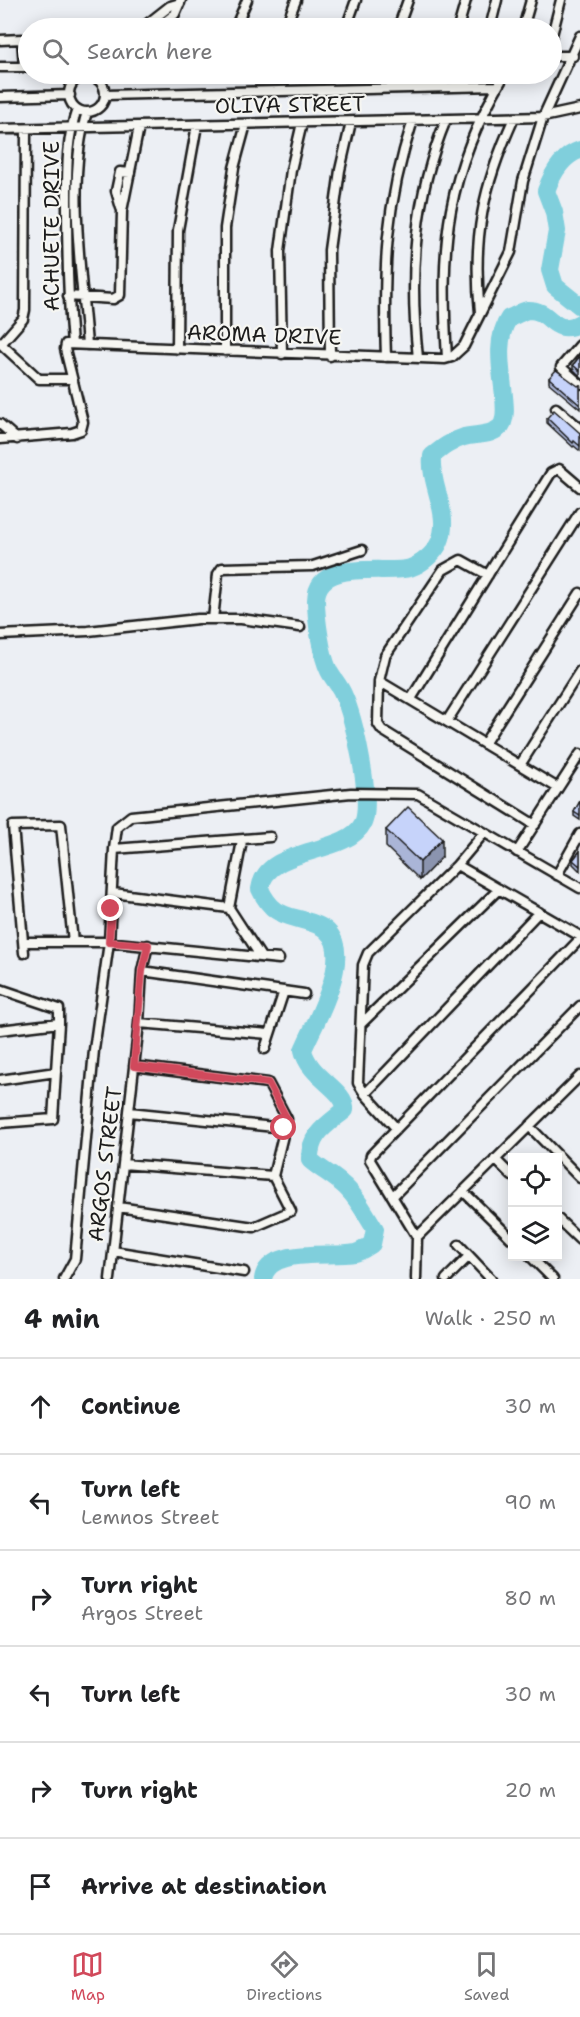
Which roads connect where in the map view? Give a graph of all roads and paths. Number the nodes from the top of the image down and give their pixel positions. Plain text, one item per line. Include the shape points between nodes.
1 (247, 0) edge
2 (296, 0) edge
3 (356, 0) edge
4 (408, 0) edge
5 (466, 0) edge
6 (497, 0) edge
7 (531, 0) edge
8 (561, 0) edge
9 (181, 1) edge
10 (155, 18) edge
11 (170, 18) edge
12 (239, 18) edge
13 (289, 18) edge
14 (350, 18) edge
15 (402, 18) edge
16 (461, 18) edge
17 (492, 18) edge
18 (525, 18) edge
19 (556, 18) edge
20 (580, 36) edge
21 (18, 39) edge
22 (0, 40) edge
23 (562, 56) edge
24 (573, 56) junction
25 (0, 67) edge
26 (18, 67) edge
27 (562, 78) edge
28 (73, 84) edge
29 (102, 84) edge
30 (559, 84) edge
31 (497, 86) joint
32 (70, 95) junction
33 (105, 95) junction
34 (0, 97) edge
35 (77, 109) junction
36 (580, 109) edge
37 (87, 112) junction
38 (543, 117) junction
39 (514, 118) junction
40 (479, 119) junction
41 (413, 120) junction
42 (446, 120) junction
43 (351, 122) junction
44 (302, 123) junction
45 (246, 124) junction
46 (197, 125) junction
47 (139, 127) junction
48 (70, 128) junction
49 (82, 128) junction
50 (0, 129) edge
51 (26, 129) junction
52 (68, 296) junction
53 (83, 297) junction
54 (480, 313) junction
55 (0, 344) edge
56 (69, 344) junction
57 (87, 345) junction
58 (580, 345) edge
59 (177, 349) junction
60 (225, 351) junction
61 (282, 354) junction
62 (330, 356) junction
63 (386, 357) junction
64 (418, 358) junction
65 (447, 358) junction
66 (72, 379) junction
67 (580, 384) edge
68 (556, 408) edge
69 (0, 424) edge
70 (580, 428) edge
71 (0, 439) edge
72 (17, 439) junction
73 (580, 487) edge
74 (580, 512) edge
75 (362, 550) dead end
76 (488, 574) junction
77 (580, 593) edge
78 (213, 619) junction
79 (300, 627) dead end
80 (0, 635) edge
81 (580, 671) edge
82 (379, 681) junction
83 (411, 699) junction
84 (447, 721) junction
85 (484, 744) junction
86 (580, 754) edge
87 (519, 765) junction
88 (558, 788) junction
89 (535, 825) junction
90 (483, 833) junction
91 (580, 834) edge
92 (270, 837) dead end
93 (242, 841) junction
94 (114, 849) junction
95 (517, 852) junction
96 (457, 865) junction
97 (557, 875) junction
98 (580, 888) edge
99 (499, 889) junction
100 (112, 893) junction
101 (229, 908) junction
102 (539, 912) junction
103 (580, 938) edge
104 (24, 942) junction
105 (73, 942) junction
106 (109, 942) junction
107 (148, 945) junction
108 (24, 954) dead end
109 (261, 957) junction
110 (279, 959) dead end
111 (142, 971) junction
112 (0, 989) edge
113 (284, 991) junction
114 (304, 994) dead end
115 (580, 1006) edge
116 (59, 1023) junction
117 (139, 1023) junction
118 (361, 1024) junction
119 (0, 1030) edge
120 (269, 1034) junction
121 (266, 1049) dead end
122 (134, 1066) junction
123 (56, 1072) junction
124 (580, 1076) edge
125 (0, 1080) edge
126 (365, 1094) junction
127 (129, 1112) junction
128 (0, 1123) edge
129 (529, 1126) junction
130 (284, 1128) junction
131 (396, 1128) junction
132 (495, 1160) junction
133 (123, 1164) junction
134 (508, 1172) edge
135 (273, 1176) junction
136 (580, 1178) edge
137 (463, 1191) junction
138 (394, 1195) junction
139 (118, 1207) junction
140 (562, 1223) edge
141 (508, 1234) edge
142 (417, 1237) junction
143 (580, 1240) edge
144 (459, 1245) dead end
145 (113, 1251) junction
146 (469, 1256) junction
147 (534, 1261) edge
148 (244, 1272) dead end
149 (227, 1275) edge
150 (64, 1279) edge
151 (110, 1279) edge
152 (416, 1279) edge
153 (446, 1279) edge
154 (491, 1279) edge
155 (553, 1279) edge

1 - 12 street
2 - 13 street
3 - 14 street
4 - 15 street
5 - 16 street
6 - 17 street
7 - 18 street
8 - 19 street
9 - 10 street
9 - 11 street
20 - 24 street
21 - 22 street
23 - 24 street
24 - 27 street
25 - 26 street
28 - 32 street
29 - 33 street
30 - 38 street
31 - 33 street
31 - 40 street
32 - 34 street
32 - 35 street
33 - 37 street via 100,106
35 - 37 street
35 - 48 street, ACHUETE DRIVE
36 - 38 street, OLIVA STREET
37 - 49 street, ACHUETE DRIVE
38 - 39 street, OLIVA STREET
38 - 54 street via 523,181 511,252
39 - 40 street, OLIVA STREET
39 - 54 street via 494,164 480,213 476,271
40 - 42 street, OLIVA STREET
40 - 65 street via 461,164 446,232 443,289
41 - 42 street, OLIVA STREET
41 - 43 street, OLIVA STREET
41 - 63 street via 397,170 387,230
42 - 64 street via 429,166 417,225 414,304
43 - 44 street, OLIVA STREET
43 - 62 street via 329,250
44 - 45 street, OLIVA STREET
44 - 61 street via 280,251
45 - 46 street, OLIVA STREET
45 - 60 street via 234,168 225,228
46 - 47 street, OLIVA STREET
46 - 59 street via 178,230
47 - 49 street, OLIVA STREET
47 - 53 street via 122,211 120,295 113,299
48 - 49 street, OLIVA STREET
48 - 51 street, OLIVA STREET
48 - 52 street, ACHUETE DRIVE
49 - 53 street, ACHUETE DRIVE via 78,193
50 - 51 street, OLIVA STREET
51 - 55 street via 25,310 23,319
52 - 53 street
52 - 56 street, ACHUETE DRIVE
53 - 57 street, ACHUETE DRIVE
54 - 65 street, AROMA DRIVE via 458,353
55 - 66 street via 39,379
56 - 57 street, AROMA DRIVE
56 - 66 street, ACHUETE DRIVE via 64,349
57 - 59 street, AROMA DRIVE
58 - 67 street via 561,367
59 - 60 street, AROMA DRIVE
60 - 61 street, AROMA DRIVE
61 - 62 street, AROMA DRIVE
62 - 63 street, AROMA DRIVE
63 - 64 street, AROMA DRIVE
64 - 65 street, AROMA DRIVE
66 - 72 street, ACHUETE DRIVE via 83,422 81,430
68 - 70 street
69 - 72 street
71 - 72 street
73 - 76 street via 559,469 551,473
74 - 84 street
75 - 78 street via 313,566 222,568
76 - 82 street via 461,560 443,570 386,656
76 - 83 street
77 - 85 street
78 - 79 street
78 - 80 street
81 - 87 street
82 - 83 street
82 - 89 street via 378,724 382,730
83 - 84 street
84 - 85 street
85 - 87 street
86 - 88 street
87 - 88 street
88 - 89 street
89 - 95 street
90 - 94 street via 418,794 351,793 131,816 117,827
90 - 95 street
90 - 96 street
91 - 97 street
92 - 93 street
93 - 94 street
93 - 101 street
94 - 100 street
95 - 97 street
96 - 99 street
96 - 118 street via 368,953 363,965
97 - 98 street
99 - 102 street
99 - 118 street
100 - 101 street
100 - 106 street
101 - 109 street
102 - 103 street
102 - 126 street
103 - 131 street
104 - 105 street
104 - 105 street via 13,826 61,825
104 - 108 street
105 - 106 street
106 - 107 street
106 - 150 street via 94,1050 75,1259
107 - 109 street
107 - 111 street, ARGOS STREET
109 - 110 street
111 - 113 street
111 - 117 street, ARGOS STREET
112 - 116 street via 58,1010
113 - 114 street
113 - 120 street
115 - 138 street
116 - 119 street
116 - 123 street
117 - 120 street
117 - 122 street, ARGOS STREET
118 - 126 street via 358,1083
120 - 121 street
122 - 127 street, ARGOS STREET
122 - 130 street via 268,1083 287,1119
123 - 125 street
123 - 128 street via 54,1119
124 - 129 street
126 - 131 street
127 - 130 street
127 - 133 street, ARGOS STREET
129 - 132 street
129 - 136 street
130 - 135 street
131 - 138 street via 370,1160
132 - 134 street
132 - 137 street
133 - 135 street
133 - 139 street, ARGOS STREET
135 - 139 street via 291,1211 254,1227
137 - 141 street
137 - 142 street
138 - 142 street
139 - 145 street, ARGOS STREET
140 - 143 street
142 - 152 street
144 - 146 street
145 - 149 street
145 - 151 street, ARGOS STREET
146 - 153 street
146 - 154 street
147 - 155 street
148 - 149 street

